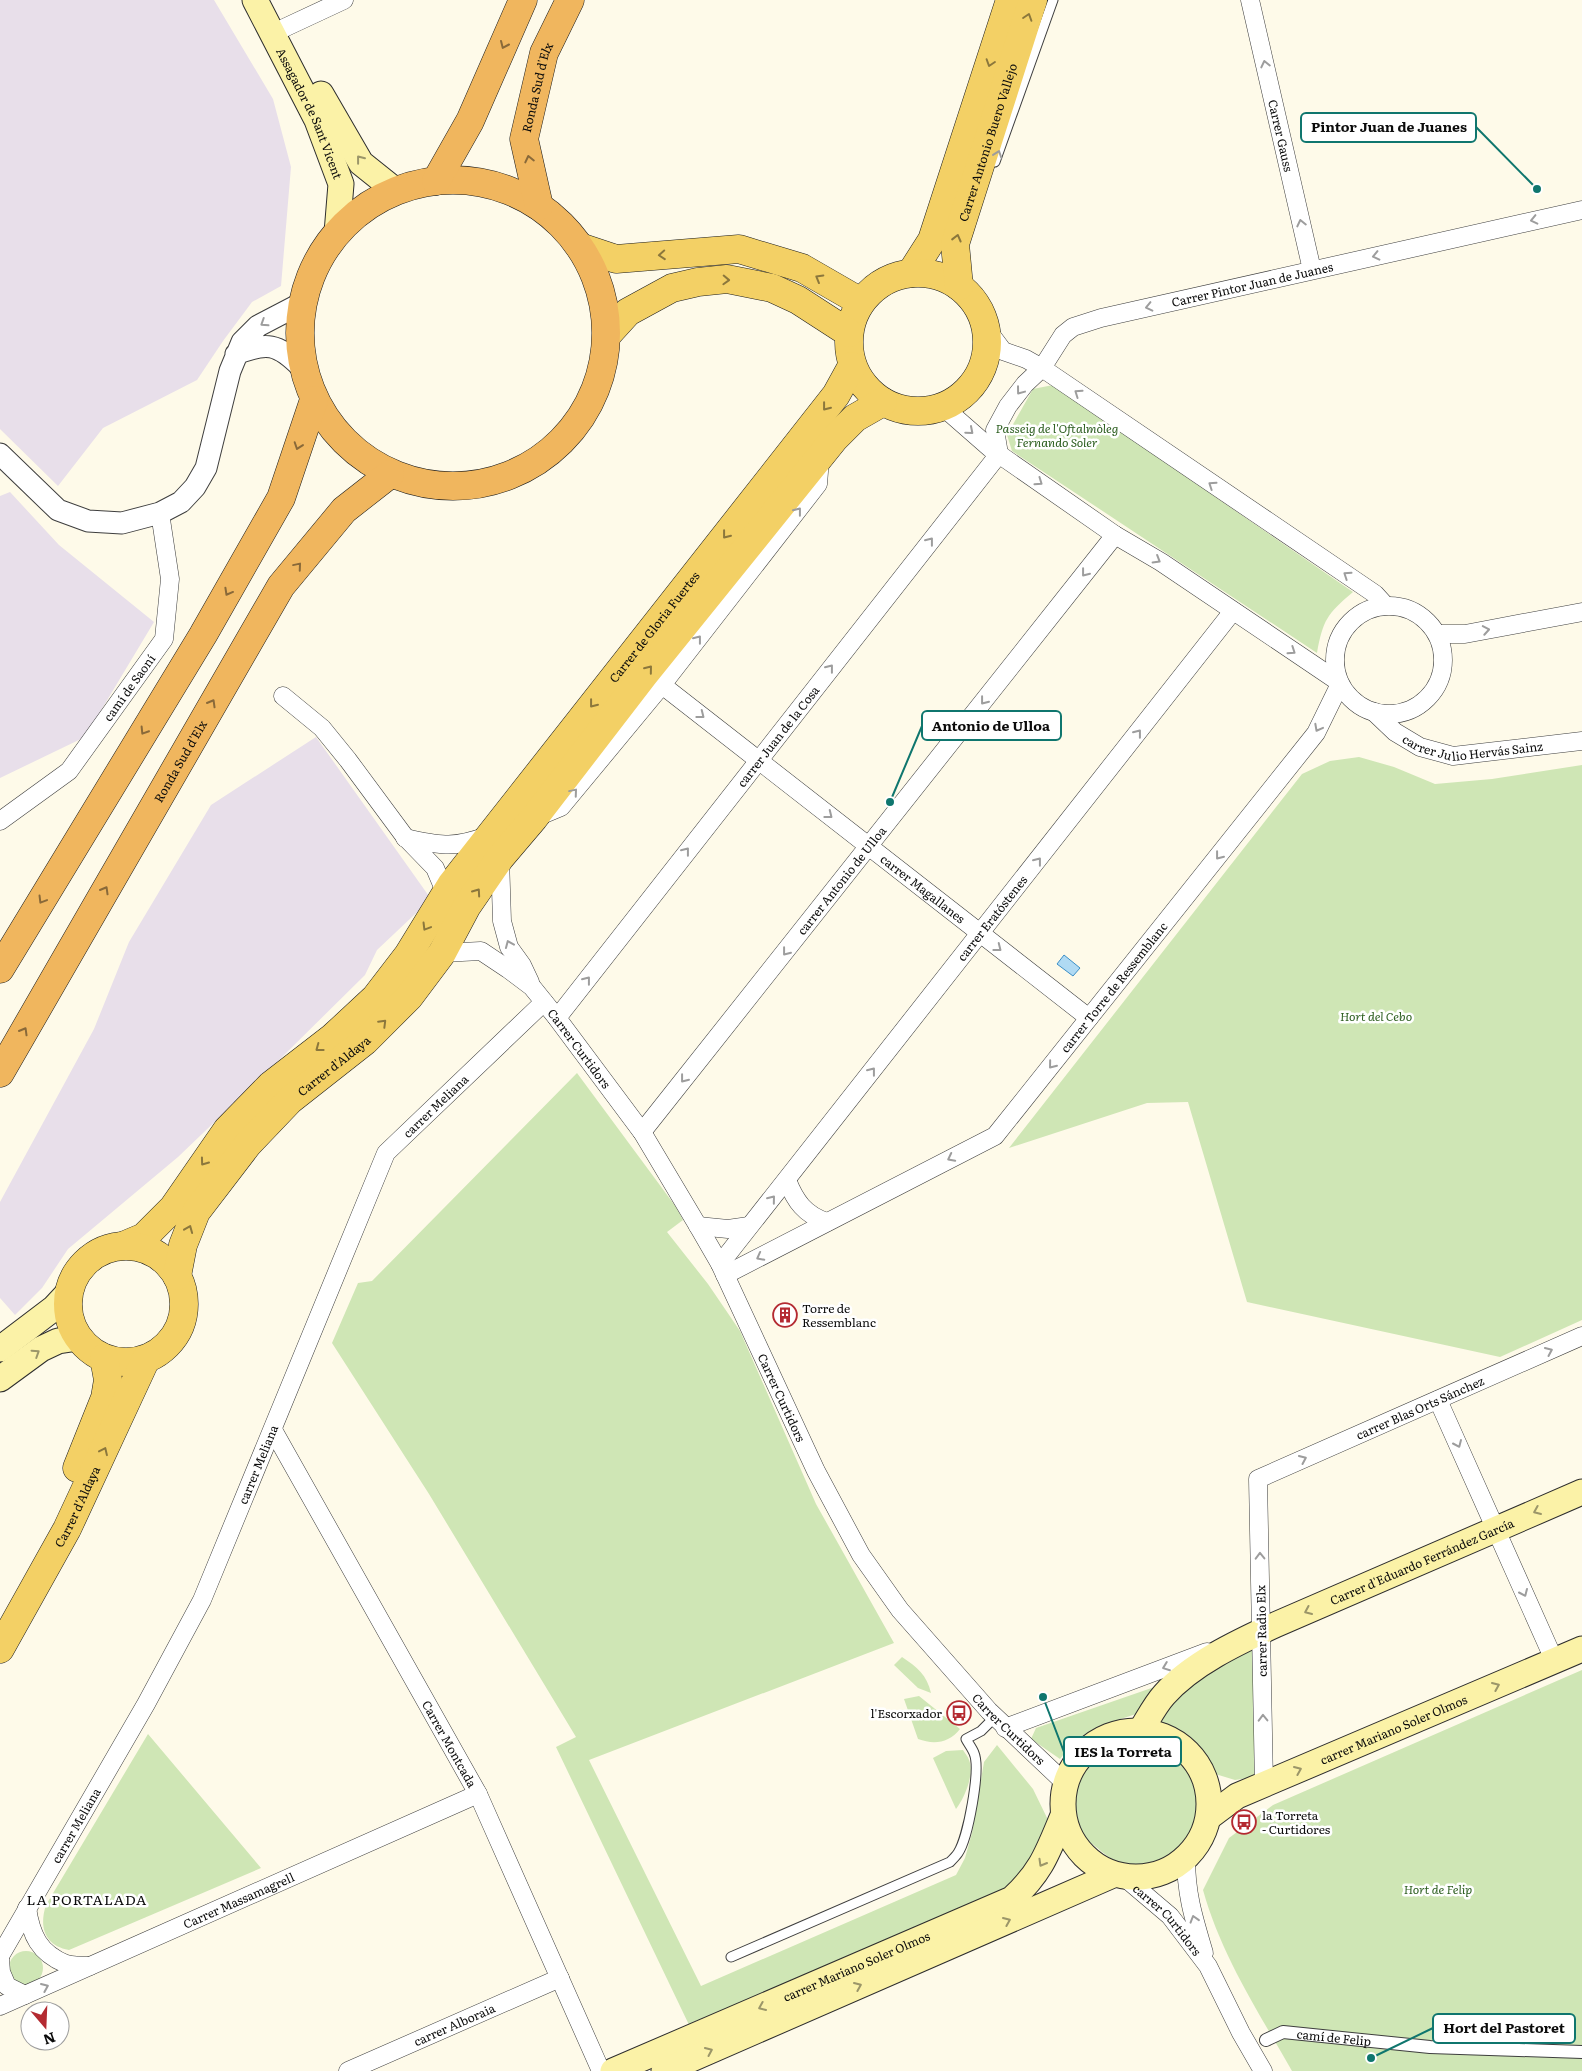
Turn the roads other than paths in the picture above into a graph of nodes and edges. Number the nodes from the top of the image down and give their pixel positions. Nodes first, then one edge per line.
1 (255, 0) edge
2 (264, 0) edge
3 (344, 0) edge
4 (523, 0) edge
5 (570, 0) edge
6 (1010, 0) edge
7 (1033, 0) edge
8 (1053, 0) edge
9 (1250, 0) edge
10 (279, 32) junction
11 (993, 168) dead end
12 (436, 181) junction
13 (396, 191) junction
14 (540, 206) junction
15 (1582, 210) edge
16 (337, 233) junction
17 (580, 247) junction
18 (1312, 270) junction
19 (911, 273) junction
20 (959, 286) junction
21 (861, 302) junction
22 (302, 303) junction
23 (985, 327) junction
24 (849, 333) junction
25 (607, 335) junction
26 (236, 354) junction
27 (852, 366) junction
28 (301, 367) junction
29 (1042, 368) junction
30 (314, 400) junction
31 (883, 402) junction
32 (942, 406) junction
33 (0, 454) edge
34 (999, 454) junction
35 (820, 459) junction
36 (390, 474) junction
37 (160, 513) junction
38 (1115, 535) junction
39 (1385, 605) junction
40 (1233, 611) junction
41 (1582, 612) edge
42 (1437, 634) junction
43 (1340, 683) junction
44 (662, 685) junction
45 (283, 696) dead end
46 (1374, 712) junction
47 (1582, 741) edge
48 (758, 759) junction
49 (534, 818) junction
50 (0, 821) edge
51 (405, 837) junction
52 (869, 846) junction
53 (495, 847) junction
54 (449, 889) junction
55 (981, 934) junction
56 (442, 953) junction
57 (0, 969) edge
58 (532, 987) junction
59 (544, 1002) junction
60 (557, 1018) junction
61 (1089, 1018) junction
62 (0, 1073) edge
63 (642, 1132) junction
64 (787, 1180) junction
65 (826, 1222) junction
66 (698, 1226) junction
67 (749, 1226) junction
68 (125, 1245) junction
69 (722, 1270) junction
70 (178, 1276) junction
71 (68, 1293) junction
72 (1582, 1336) edge
73 (78, 1338) junction
74 (0, 1349) edge
75 (104, 1358) junction
76 (146, 1358) junction
77 (0, 1380) edge
78 (1438, 1400) junction
79 (272, 1430) junction
80 (1258, 1479) joint
81 (1582, 1492) edge
82 (1496, 1529) junction
83 (0, 1619) edge
84 (1261, 1632) junction
85 (0, 1649) edge
86 (1582, 1649) edge
87 (1555, 1662) junction
88 (1000, 1722) junction
89 (1141, 1730) junction
90 (1064, 1782) junction
91 (1264, 1784) junction
92 (478, 1794) junction
93 (1209, 1817) junction
94 (1062, 1818) junction
95 (1186, 1858) junction
96 (1118, 1876) junction
97 (27, 1908) junction
98 (0, 1957) edge
99 (731, 1957) dead end
100 (91, 1966) junction
101 (1208, 1966) junction
102 (560, 1978) junction
103 (24, 1995) junction
104 (0, 2006) edge
105 (1266, 2040) dead end
106 (1582, 2052) edge
107 (348, 2071) edge
108 (601, 2071) edge
109 (613, 2071) edge
110 (664, 2071) edge
111 (1263, 2071) edge

1 - 10 main road, Assagador de Sant Vicent
2 - 10 main road, Assagador de Sant Vicent
3 - 10 street
4 -> 12 highway
14 -> 5 highway, Ronda Sud d'Elx
6 -> 19 main road, Carrer Antonio Buero Vallejo
20 -> 7 main road, Carrer Antonio Buero Vallejo
11 -> 8 lane
18 -> 9 street, Carrer Gauss
13 -> 10 main road, Assagador de Sant Vicent
10 - 16 main road, Assagador de Sant Vicent
12 - 13 highway
12 - 14 highway
13 - 16 highway
14 - 17 highway
15 -> 18 street, Carrer Pintor Juan de Juanes
16 - 22 highway
21 -> 17 main road
17 - 25 highway
18 -> 29 street, Carrer Pintor Juan de Juanes
19 - 20 main road
19 - 21 main road
20 - 23 main road
21 - 24 main road
22 -> 26 street
22 - 28 highway
23 - 29 street
23 - 32 main road
25 -> 24 main road
24 - 27 main road
25 - 36 highway
26 - 28 street
26 - 37 street
27 - 31 main road
27 -> 53 main road, Carrer de Gloria Fuertes
28 - 30 highway
29 -> 34 street, Carrer Pintor Juan de Juanes
39 -> 29 street
30 - 36 highway
30 -> 57 highway
31 - 32 main road
31 - 35 main road, Carrer de Gloria Fuertes
32 -> 34 street
33 - 37 street
34 -> 38 street
48 -> 34 street, carrer Juan de la Cosa
44 -> 35 street, Carrer de Gloria Fuertes
49 -> 35 main road, Carrer de Gloria Fuertes
62 -> 36 highway, Ronda Sud d'Elx
37 - 50 street, camí de Saoní
38 -> 40 street
38 -> 52 street, carrer Antonio de Ulloa
39 - 42 street
39 - 43 street
40 -> 43 street
55 -> 40 street, carrer Eratóstenes
42 -> 41 street
42 - 46 street
43 - 46 street
43 -> 61 street, carrer Torre de Ressemblanc
44 -> 48 street, carrer Magallanes
49 -> 44 street, Carrer de Gloria Fuertes
45 - 51 street
46 - 47 street, carrer Julio Hervás Sainz
48 -> 52 street, carrer Magallanes
60 -> 48 street, carrer Juan de la Cosa
49 - 53 main road, Carrer de Gloria Fuertes
51 - 53 street
51 - 54 street
52 - 55 street, carrer Magallanes
52 -> 63 street, carrer Antonio de Ulloa
53 - 54 main road, Carrer de Gloria Fuertes
56 -> 53 main road, Carrer d'Aldaya
58 -> 53 street, Carrer Curtidors
54 -> 68 main road, Carrer d'Aldaya
55 -> 61 street, carrer Magallanes
64 -> 55 street, carrer Eratóstenes
56 - 58 street, Carrer Curtidors
70 -> 56 main road, Carrer d'Aldaya
58 - 59 street, Carrer Curtidors
59 - 60 street, Carrer Curtidors
59 - 79 street, carrer Meliana
60 - 63 street, Carrer Curtidors
61 -> 65 street, carrer Torre de Ressemblanc
63 - 66 street, Carrer Curtidors
64 - 65 street
67 -> 64 street, carrer Eratóstenes
65 -> 69 street, carrer Torre de Ressemblanc
66 - 67 street
66 - 69 street, Carrer Curtidors
67 - 69 street, carrer Eratóstenes
68 - 70 main road
68 - 71 main road
69 - 88 street, Carrer Curtidors
70 - 76 main road
71 - 73 main road
71 - 74 main road
78 -> 72 street, carrer Blas Orts Sánchez
73 - 75 main road
77 -> 73 main road
75 - 76 main road
75 - 83 main road, Carrer d'Aldaya
85 -> 76 main road, Carrer d'Aldaya
80 -> 78 street, carrer Blas Orts Sánchez
78 -> 82 street
79 - 92 street, Carrer Montcada
79 - 97 street, carrer Meliana
84 -> 80 street, carrer Radio Elx
81 -> 82 main road, Carrer d'Eduardo Ferrández García
82 -> 84 main road, Carrer d'Eduardo Ferrández García
82 -> 87 street
84 -> 88 street, Carrer d'Eduardo Ferrández García
84 - 89 main road, Carrer d'Eduardo Ferrández García
91 -> 84 street, carrer Radio Elx
86 - 87 main road, carrer Mariano Soler Olmos
91 -> 87 main road, carrer Mariano Soler Olmos
88 - 90 street, Carrer Curtidors
88 - 99 lane
89 - 90 main road
89 - 93 main road
90 - 94 main road
91 - 93 main road, carrer Mariano Soler Olmos
92 - 100 street, Carrer Massamagrell
92 - 102 street, Carrer Montcada
93 - 95 main road
94 - 96 main road
94 -> 109 main road, carrer Mariano Soler Olmos
95 - 96 main road
101 -> 95 street, carrer Curtidors
96 - 101 street, carrer Curtidors
110 -> 96 main road, carrer Mariano Soler Olmos
97 - 98 street, carrer Meliana
97 - 100 street
98 - 103 street
103 -> 100 street, Carrer Massamagrell
101 - 111 street, carrer Curtidors
102 - 107 street, carrer Alboraia
102 - 108 street, Carrer Montcada
103 - 104 street, Carrer Massamagrell
105 - 106 street, camí de Felip

